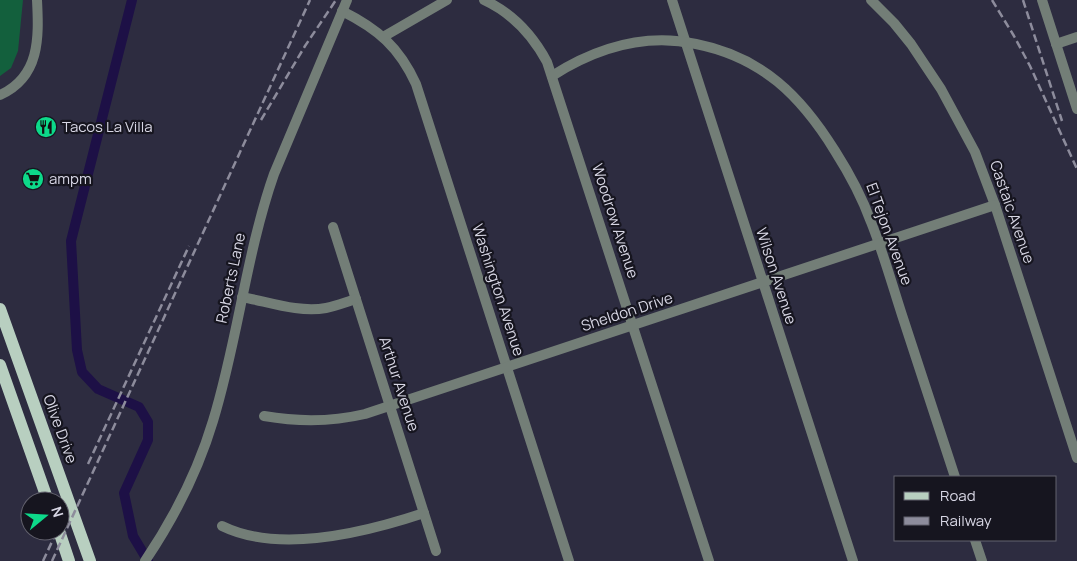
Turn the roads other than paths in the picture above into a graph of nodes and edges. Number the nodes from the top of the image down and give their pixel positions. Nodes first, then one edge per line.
1 (37, 0) edge
2 (347, 0) edge
3 (447, 0) edge
4 (484, 0) edge
5 (672, 0) edge
6 (871, 0) edge
7 (1042, 0) edge
8 (342, 11) junction
9 (383, 37) junction
10 (1077, 37) edge
11 (685, 42) junction
12 (1056, 44) junction
13 (552, 76) junction
14 (0, 95) edge
15 (1077, 109) edge
16 (995, 205) junction
17 (333, 227) dead end
18 (879, 244) junction
19 (762, 283) junction
20 (242, 297) junction
21 (356, 299) junction
22 (0, 309) edge
23 (632, 326) junction
24 (0, 334) edge
25 (13, 346) junction
26 (0, 365) edge
27 (507, 367) junction
28 (390, 406) junction
29 (264, 416) dead end
30 (1077, 458) edge
31 (955, 476) edge
32 (44, 491) edge
33 (424, 513) junction
34 (222, 526) dead end
35 (62, 541) edge
36 (975, 541) edge
37 (436, 551) dead end
38 (69, 561) edge
39 (90, 561) edge
40 (145, 561) edge
41 (569, 561) edge
42 (709, 561) edge
43 (853, 561) edge
44 (982, 561) edge

1 - 14 street
2 - 8 street, Roberts Lane
3 - 9 street
4 - 13 street, Woodrow Avenue
5 - 11 street, Wilson Avenue
6 - 16 street, Castaic Avenue
7 - 12 street
8 - 9 street
8 - 20 street, Roberts Lane
9 - 27 street, Washington Avenue
10 - 12 street
11 - 13 street, El Tejon Avenue
11 - 18 street, El Tejon Avenue
11 - 19 street, Wilson Avenue
12 - 15 street
13 - 23 street, Woodrow Avenue
16 - 18 street, Sheldon Drive
16 - 30 street, Castaic Avenue
17 - 21 street, Arthur Avenue
18 - 19 street, Sheldon Drive
18 - 31 street, El Tejon Avenue
19 - 23 street, Sheldon Drive
19 - 43 street, Wilson Avenue
20 - 21 street
20 - 40 street, Roberts Lane
21 - 28 street, Arthur Avenue
22 - 25 main road, Olive Drive
23 - 27 street, Sheldon Drive
23 - 42 street, Woodrow Avenue
24 - 25 main road
25 - 39 main road, Olive Drive
26 - 32 main road
27 - 28 street, Sheldon Drive
27 - 41 street, Washington Avenue
28 - 29 street, Sheldon Drive
28 - 33 street, Arthur Avenue
33 - 34 street
33 - 37 street, Arthur Avenue
35 - 38 main road
36 - 44 street

